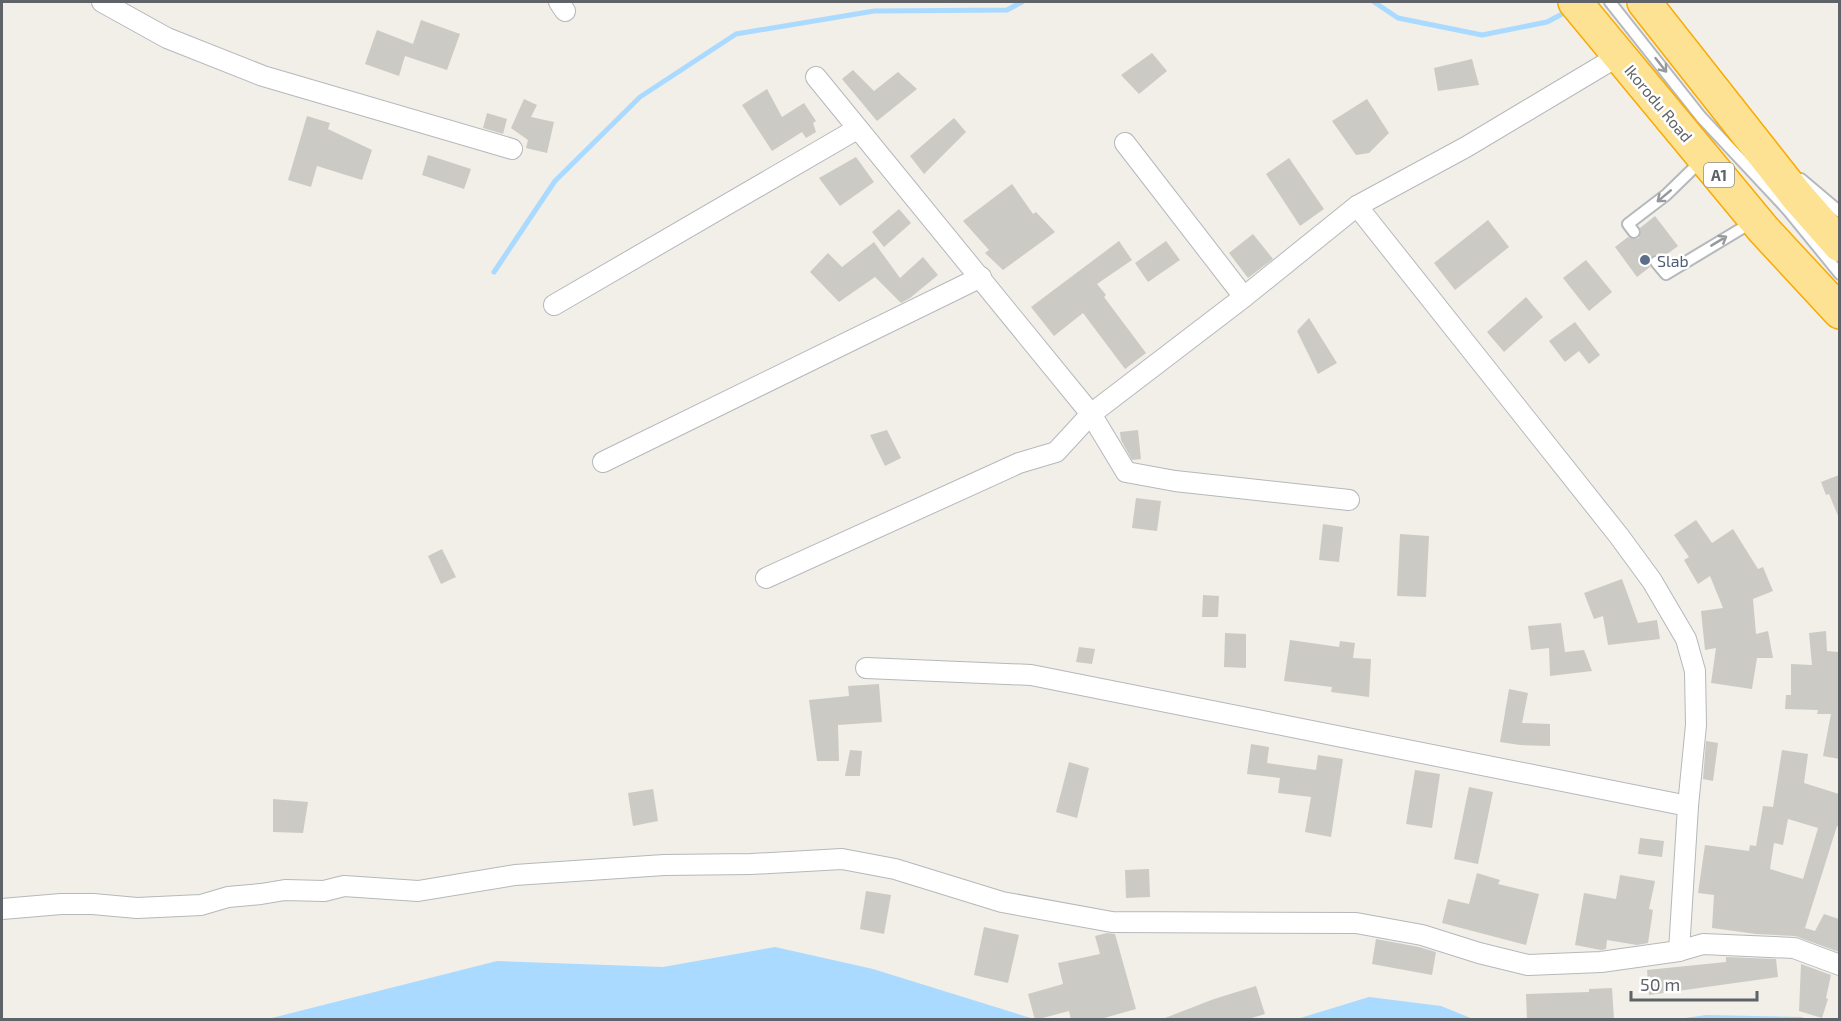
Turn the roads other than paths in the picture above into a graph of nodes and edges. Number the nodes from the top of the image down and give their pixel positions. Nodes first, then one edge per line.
1 (102, 2) edge
2 (1575, 2) edge
3 (1625, 16) edge
4 (816, 77) dead end
5 (1726, 127) dead end
6 (857, 129) junction
7 (1125, 143) dead end
8 (512, 149) dead end
9 (1704, 157) junction
10 (1797, 177) junction
11 (1357, 206) junction
12 (1743, 210) junction
13 (1788, 210) junction
14 (1839, 212) edge
15 (1634, 232) dead end
16 (1839, 233) edge
17 (1757, 239) dead end
18 (1839, 245) edge
19 (1656, 262) dead end
20 (1839, 274) edge
21 (981, 278) junction
22 (1244, 297) junction
23 (554, 305) dead end
24 (1831, 308) edge
25 (1839, 319) edge
26 (1091, 414) junction
27 (603, 462) dead end
28 (1350, 500) dead end
29 (766, 578) dead end
30 (866, 668) dead end
31 (1688, 806) junction
32 (2, 909) edge
33 (1679, 951) junction
34 (1839, 965) edge

1 - 8 street
2 - 3 highway, Ikorodu Road / A1
3 - 9 highway, Ikorodu Road / A1
3 - 10 highway, Ikorodu Road / A1
3 - 11 street
3 -> 13 lane
3 - 18 highway, Ikorodu Road / A1
3 - 24 highway, Ikorodu Road / A1
4 - 6 street
5 - 13 lane
6 - 21 street
6 - 23 street
7 - 22 street
9 - 12 highway, Ikorodu Road / A1
9 -> 15 lane
10 - 14 lane
10 - 16 highway, Ikorodu Road / A1
11 - 22 street
11 - 31 street
12 - 17 lane
19 -> 12 lane
12 - 24 highway, Ikorodu Road / A1
13 - 20 lane
21 - 26 street
21 - 27 street
22 - 26 street
24 - 25 lane
26 - 28 street
26 - 29 street
30 - 31 street
31 - 33 street
32 - 33 street
33 - 34 street

